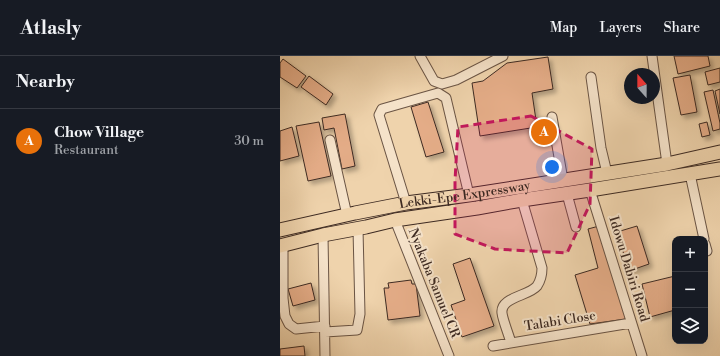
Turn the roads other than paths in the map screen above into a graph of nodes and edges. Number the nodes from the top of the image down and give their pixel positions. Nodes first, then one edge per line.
1 (420, 56) edge
2 (503, 56) edge
3 (652, 56) edge
4 (591, 77) dead end
5 (552, 118) dead end
6 (330, 140) dead end
7 (720, 152) edge
8 (667, 164) junction
9 (720, 169) edge
10 (607, 173) junction
11 (690, 174) junction
12 (563, 180) junction
13 (590, 190) junction
14 (567, 194) junction
15 (469, 195) junction
16 (522, 200) junction
17 (406, 204) junction
18 (347, 215) junction
19 (395, 220) junction
20 (576, 228) dead end
21 (358, 229) junction
22 (280, 230) edge
23 (323, 235) junction
24 (703, 236) edge
25 (281, 245) edge
26 (632, 323) junction
27 (325, 329) junction
28 (511, 343) junction
29 (493, 346) dead end
30 (325, 356) edge
31 (449, 356) edge
32 (642, 356) edge

1 - 2 street
3 - 8 street
4 - 10 street
5 - 12 street
6 - 18 street
7 - 8 highway, Lekki-Epe Expressway
8 - 10 highway, Lekki-Epe Expressway
9 - 11 highway, Lekki-Epe Expressway
10 - 12 highway, Lekki-Epe Expressway
11 - 13 highway, Lekki-Epe Expressway
11 - 24 street
12 - 15 highway, Lekki-Epe Expressway
13 - 14 highway, Lekki-Epe Expressway
13 - 26 street, Idowu Dabiri Road
14 - 16 highway, Lekki-Epe Expressway
14 - 20 street
15 - 17 highway, Lekki-Epe Expressway
15 - 17 street
16 - 19 highway, Lekki-Epe Expressway
16 - 28 street
17 - 18 highway, Lekki-Epe Expressway
18 - 22 highway, Lekki-Epe Expressway
19 - 21 highway, Lekki-Epe Expressway
19 - 31 street, Nyakaba Samuel CR
21 - 23 highway, Lekki-Epe Expressway
21 - 27 street
23 - 25 highway, Lekki-Epe Expressway
23 - 27 street
25 - 27 street
26 - 28 street, Talabi Close
26 - 32 street, Idowu Dabiri Road
27 - 30 street
28 - 29 street, Talabi Close

